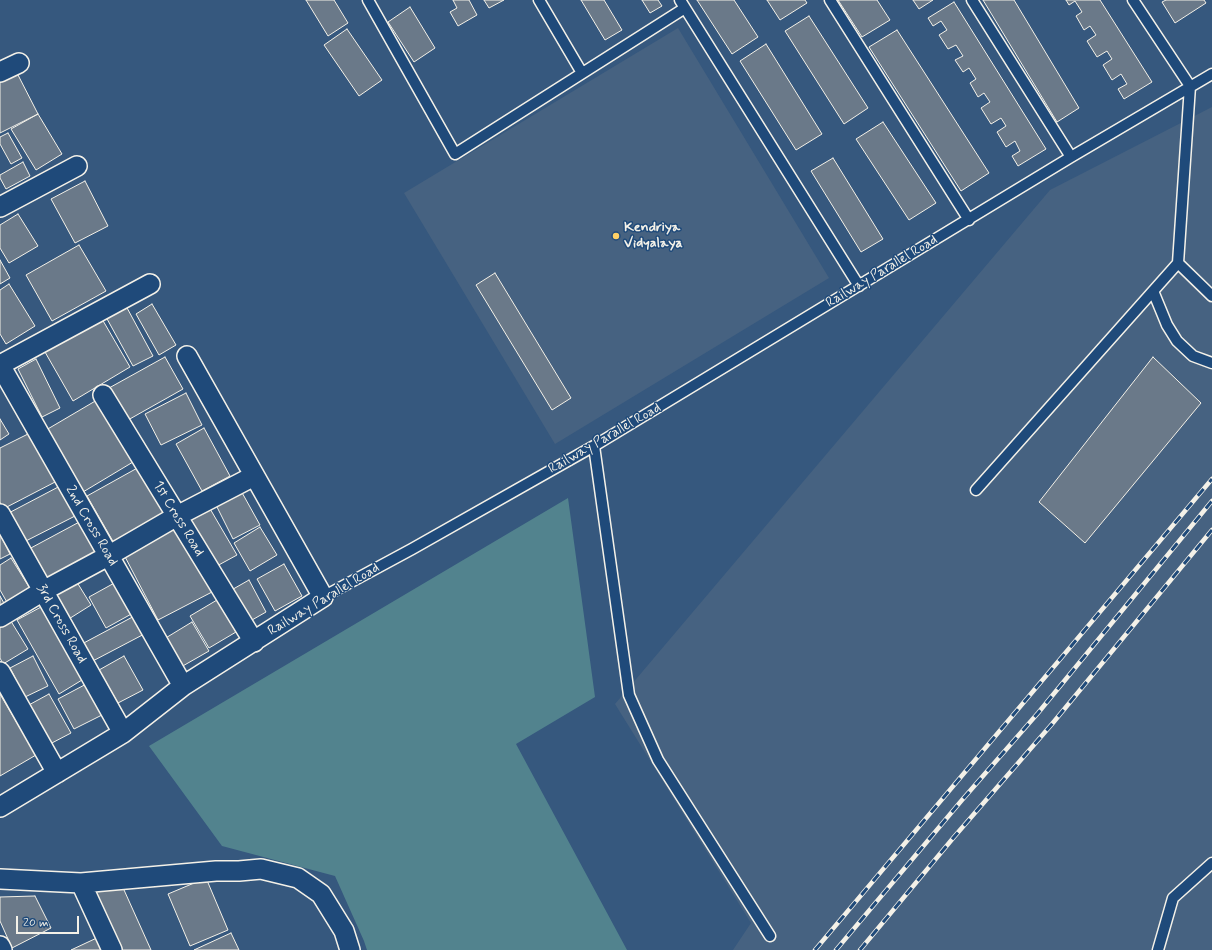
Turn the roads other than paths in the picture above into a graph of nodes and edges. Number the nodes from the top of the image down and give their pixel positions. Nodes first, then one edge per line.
1 (368, 0) edge
2 (539, 0) edge
3 (830, 0) edge
4 (972, 0) edge
5 (1133, 0) edge
6 (682, 4) edge
7 (19, 63) dead end
8 (0, 72) edge
9 (582, 73) junction
10 (1212, 74) edge
11 (1190, 86) junction
12 (1071, 157) junction
13 (77, 166) dead end
14 (0, 207) edge
15 (969, 220) junction
16 (1178, 263) junction
17 (150, 284) dead end
18 (859, 286) junction
19 (1153, 291) junction
20 (1212, 296) edge
21 (188, 356) dead end
22 (1212, 363) edge
23 (0, 365) edge
24 (103, 395) dead end
25 (594, 446) junction
26 (254, 476) junction
27 (976, 490) dead end
28 (0, 514) edge
29 (177, 516) junction
30 (108, 556) junction
31 (43, 591) junction
32 (323, 597) junction
33 (0, 617) edge
34 (254, 642) junction
35 (0, 672) edge
36 (183, 686) junction
37 (123, 733) junction
38 (57, 773) junction
39 (0, 807) edge
40 (1212, 863) edge
41 (0, 879) edge
42 (81, 883) junction
43 (770, 936) dead end
44 (0, 946) edge
45 (2, 950) edge
46 (112, 950) edge
47 (350, 950) edge
48 (1158, 950) edge

1 - 9 lane
2 - 9 lane
3 - 15 lane
4 - 12 lane
5 - 11 lane
6 - 9 lane
6 - 18 lane
7 - 8 street
10 - 11 lane, Railway Parallel Road
11 - 12 lane, Railway Parallel Road
11 - 16 lane
12 - 15 lane, Railway Parallel Road
13 - 14 street
15 - 18 lane, Railway Parallel Road
16 - 19 lane
16 - 20 lane
17 - 23 street
18 - 25 lane, Railway Parallel Road
19 - 22 lane
19 - 27 lane
21 - 26 street
23 - 30 street, 2nd Cross Road
24 - 29 street, 1st Cross Road
25 - 32 lane, Railway Parallel Road
25 - 43 lane
26 - 29 street
26 - 32 street
28 - 31 street, 3rd Cross Road
29 - 30 street
29 - 34 street, 1st Cross Road
30 - 31 street
30 - 36 street, 2nd Cross Road
31 - 33 street
31 - 37 street, 3rd Cross Road
32 - 34 street, Railway Parallel Road
34 - 36 street, Railway Parallel Road
35 - 38 street
36 - 37 street, Railway Parallel Road
37 - 38 street, Railway Parallel Road
38 - 39 street, Railway Parallel Road
40 - 48 lane
41 - 42 street
42 - 46 street
42 - 47 street
44 - 45 street

